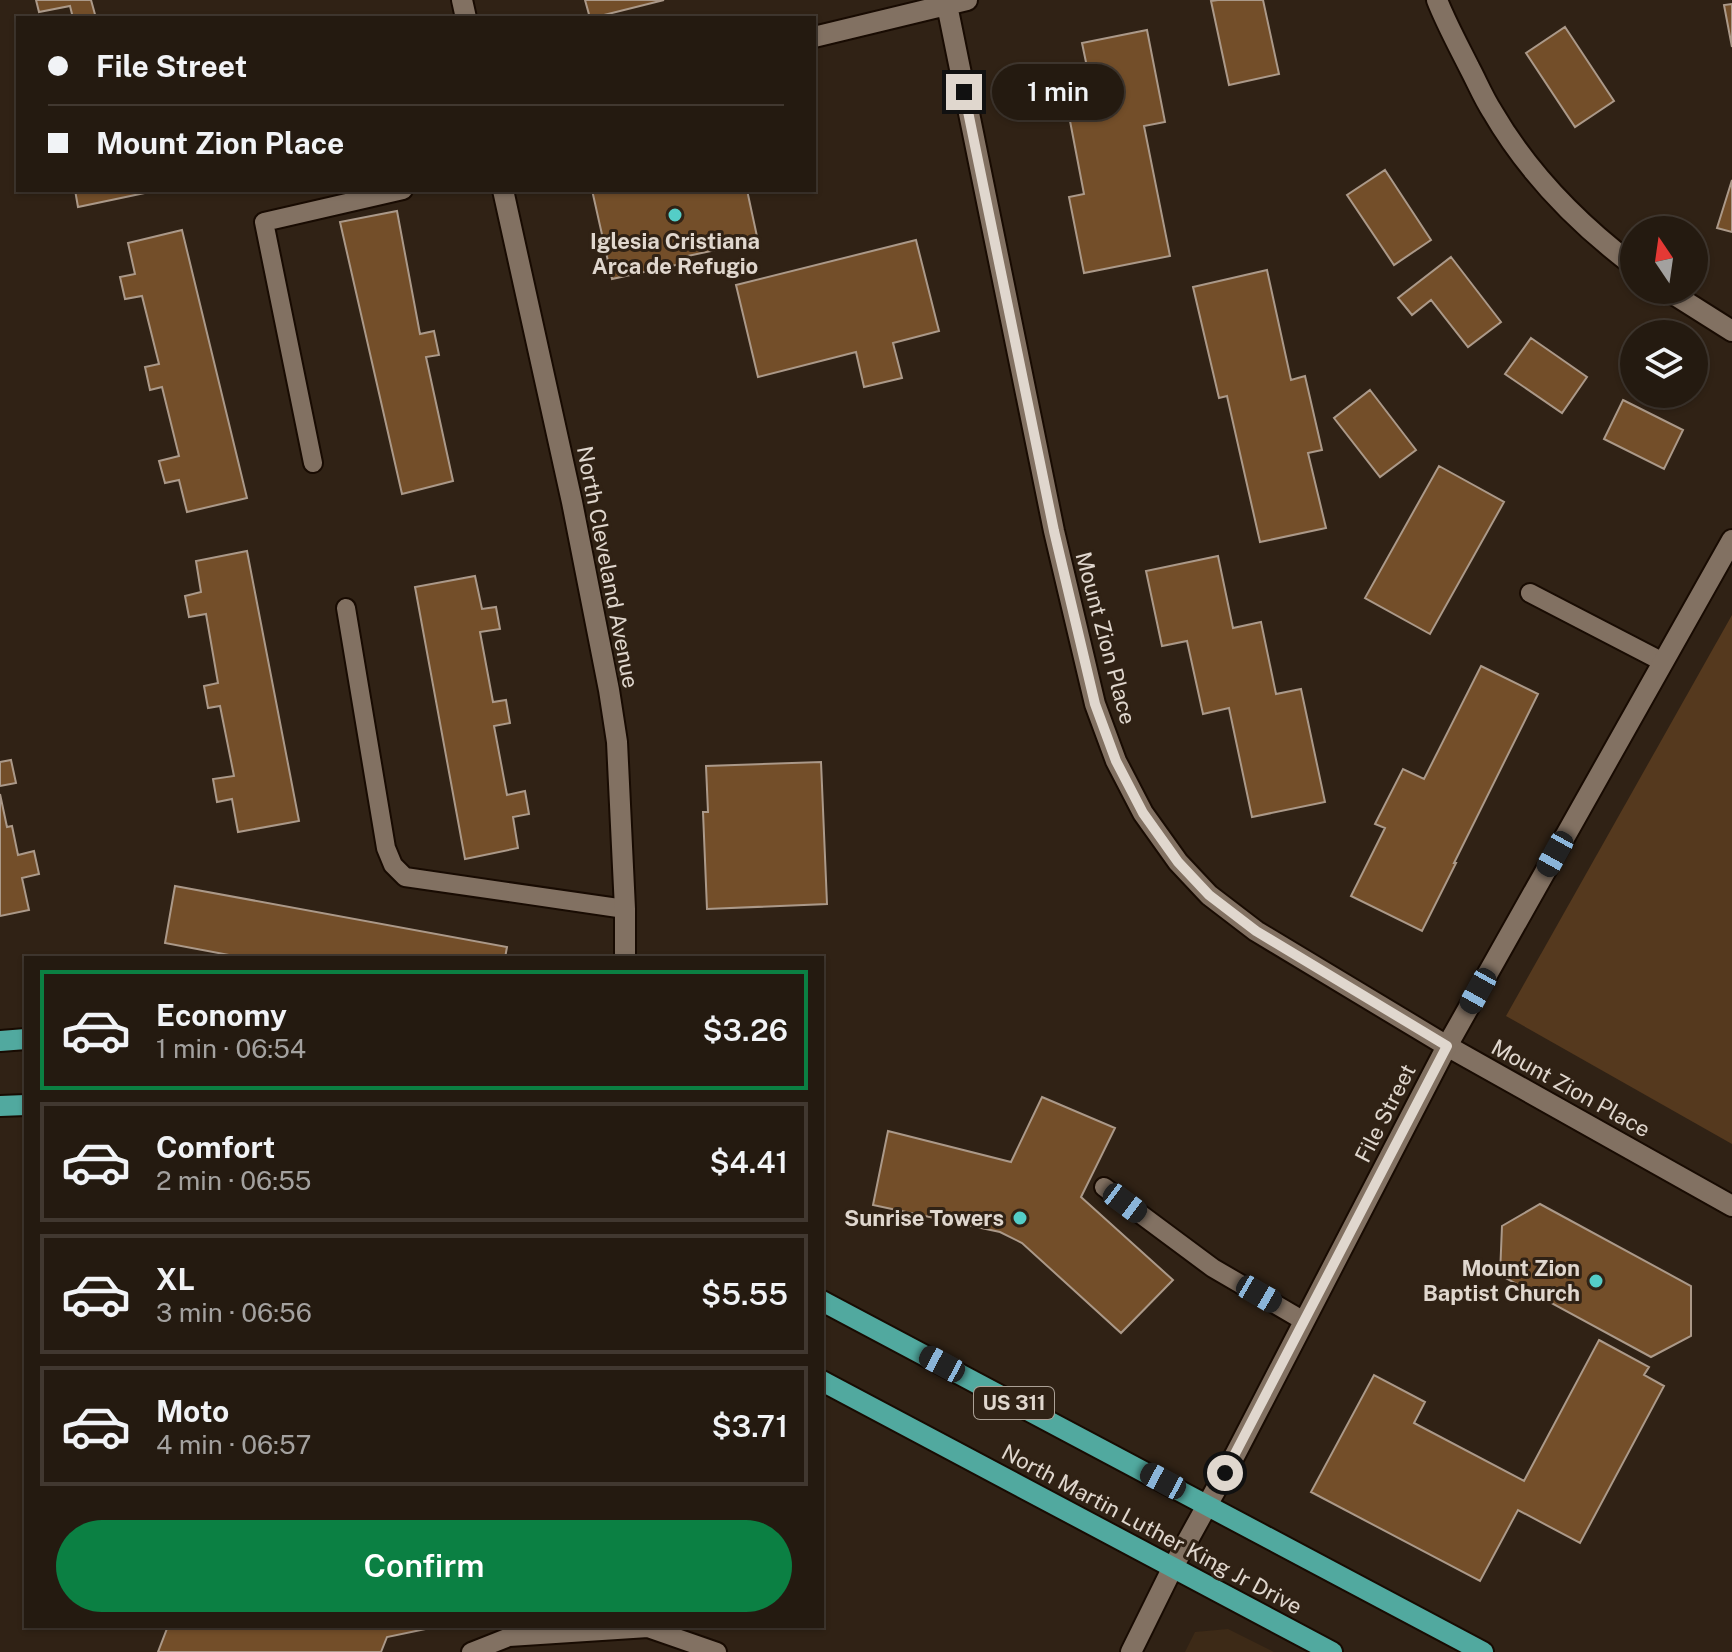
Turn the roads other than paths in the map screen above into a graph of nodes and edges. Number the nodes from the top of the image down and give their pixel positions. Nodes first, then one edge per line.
1 (1437, 0) edge
2 (957, 2) edge
3 (816, 37) edge
4 (394, 192) edge
5 (503, 192) edge
6 (1620, 255) edge
7 (1689, 304) edge
8 (1732, 331) edge
9 (313, 463) dead end
10 (1732, 540) edge
11 (1530, 593) dead end
12 (346, 608) dead end
13 (1663, 662) junction
14 (625, 909) junction
15 (625, 956) edge
16 (24, 1039) edge
17 (0, 1041) edge
18 (1447, 1046) junction
19 (24, 1105) edge
20 (0, 1106) edge
21 (1104, 1187) dead end
22 (1732, 1206) edge
23 (824, 1302) edge
24 (1304, 1321) junction
25 (824, 1382) edge
26 (1207, 1504) junction
27 (1173, 1567) junction
28 (471, 1652) edge
29 (717, 1652) edge
30 (1131, 1652) edge
31 (1332, 1652) edge
32 (1483, 1652) edge

1 - 6 street
2 - 3 street
2 - 18 street, Mount Zion Place
4 - 9 lane
5 - 14 street, North Cleveland Avenue
7 - 8 street
10 - 13 street, File Street
11 - 13 lane
12 - 14 lane
13 - 18 street, File Street
14 - 15 street, North Cleveland Avenue
16 - 17 main road
18 - 22 street, Mount Zion Place
18 - 24 street, File Street
19 - 20 main road
21 - 24 lane
23 - 26 main road, US 311
24 - 26 street, File Street
25 - 27 main road, North Martin Luther King Jr Drive
26 - 27 street
26 - 32 main road, US 311
27 - 30 street
27 - 31 main road, North Martin Luther King Jr Drive
28 - 29 lane

